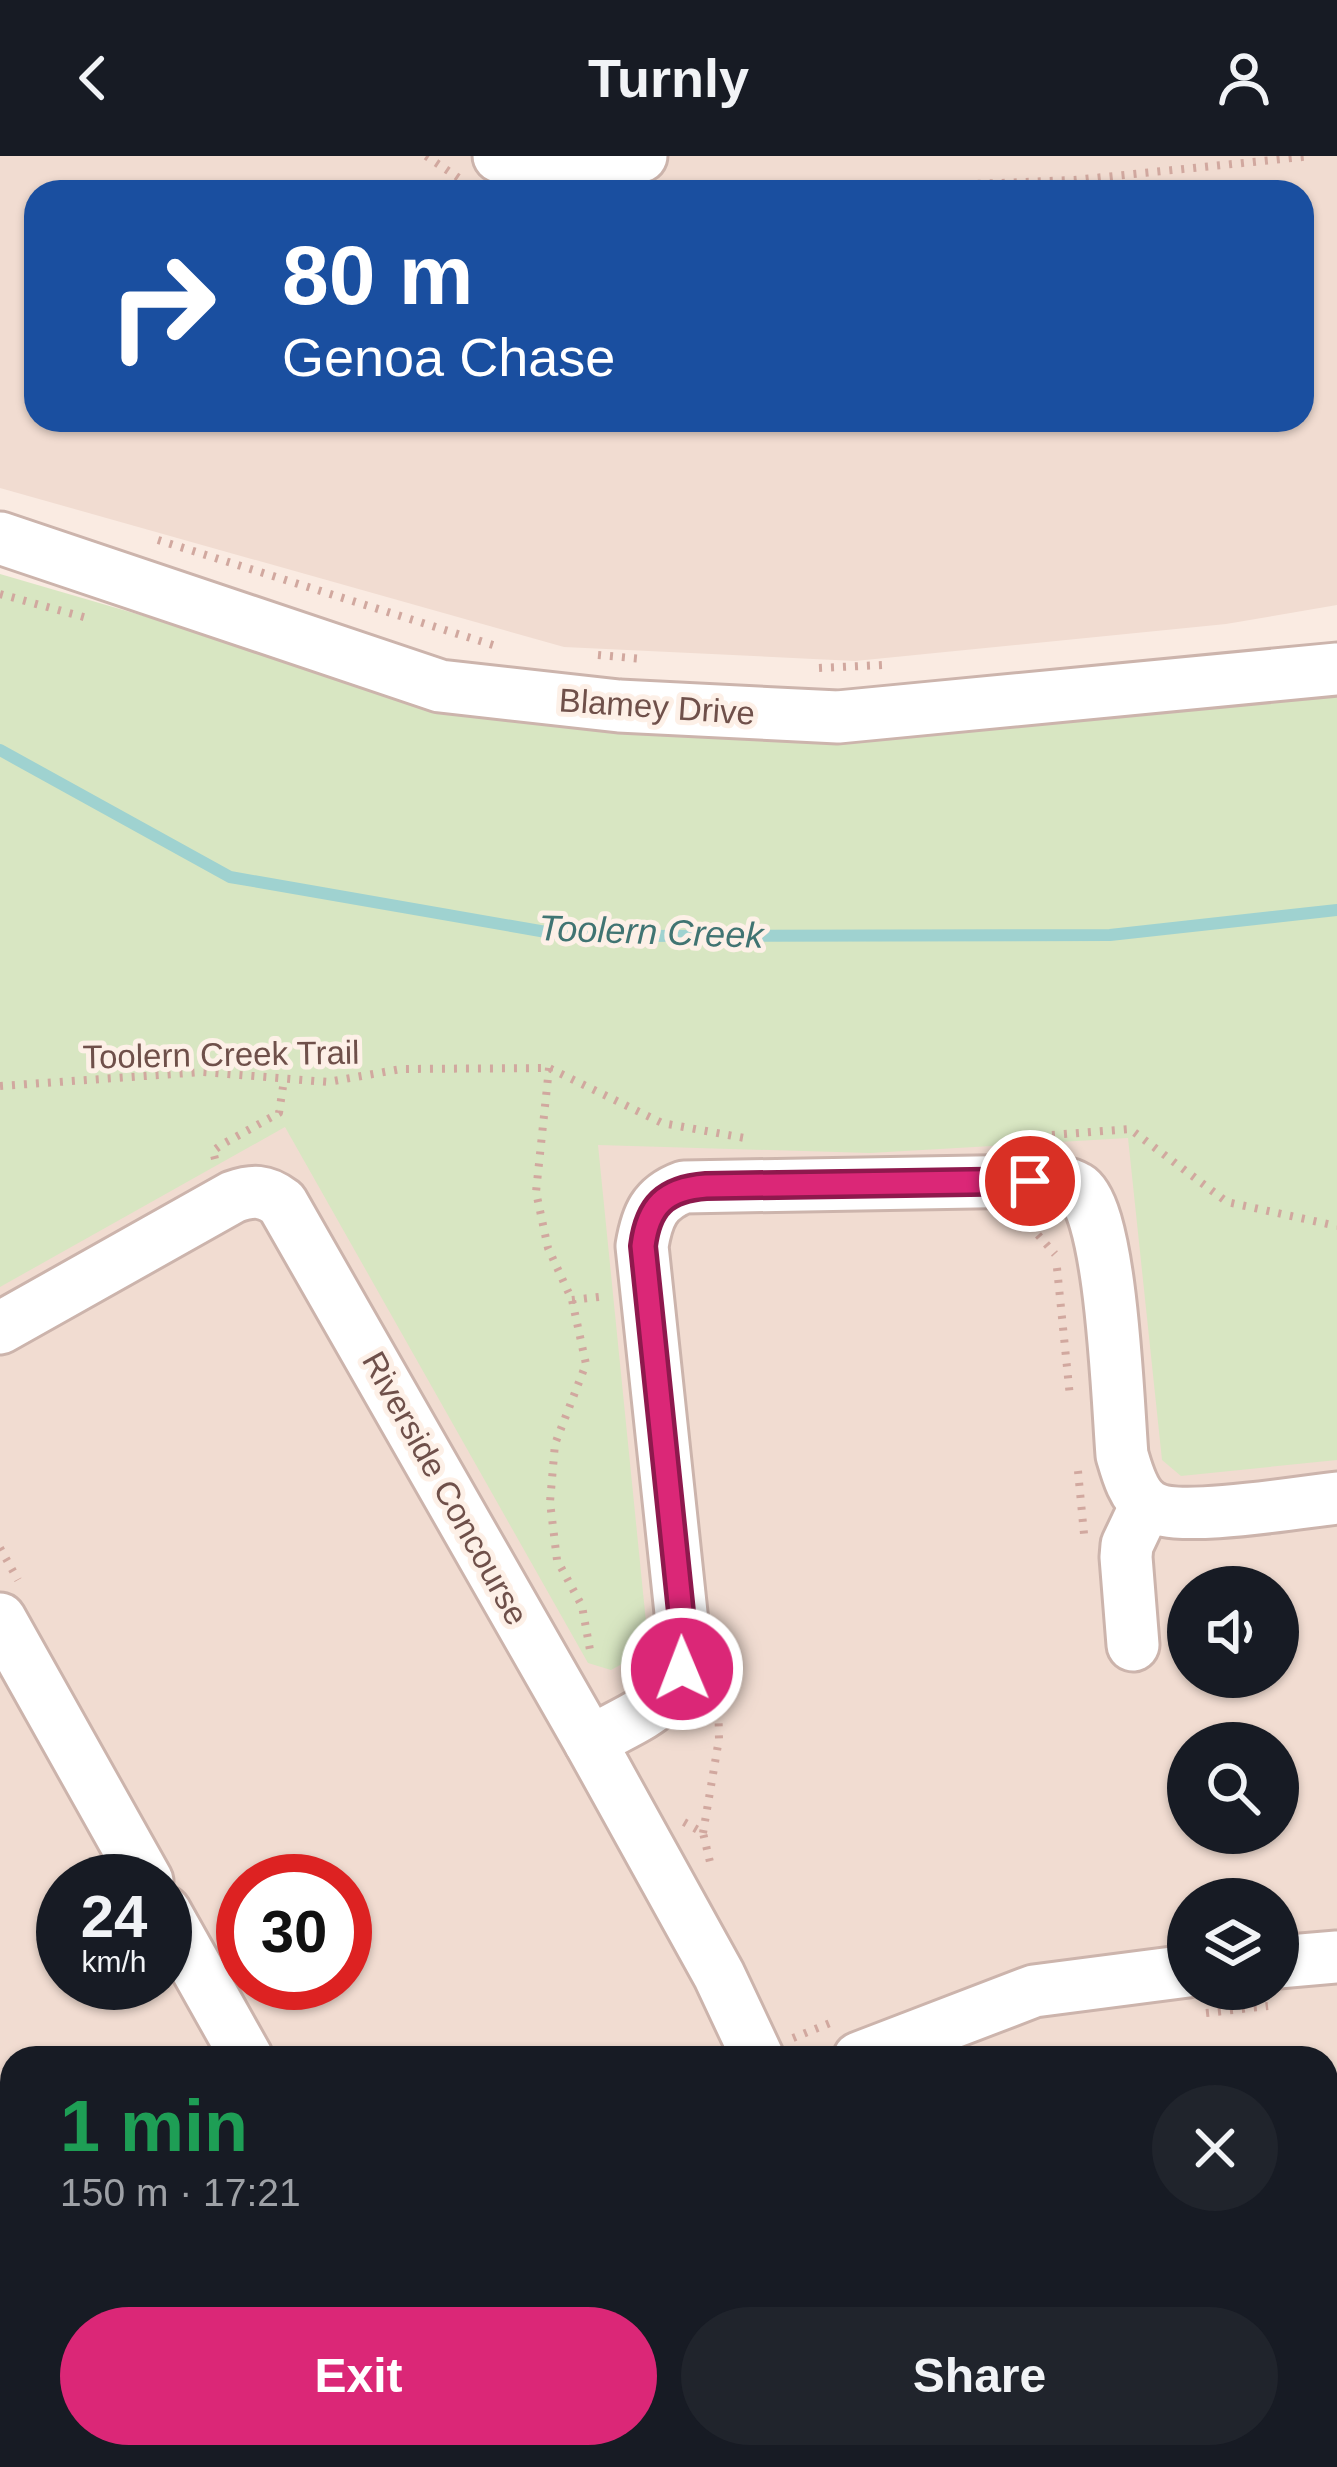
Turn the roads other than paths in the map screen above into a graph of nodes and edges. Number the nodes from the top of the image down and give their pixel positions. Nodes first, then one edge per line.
1 (640, 156) edge
2 (483, 169) edge
3 (0, 538) edge
4 (1337, 669) edge
5 (0, 1328) edge
6 (1337, 1498) edge
7 (1147, 1504) junction
8 (0, 1619) edge
9 (1132, 1645) dead end
10 (590, 1742) junction
11 (132, 1854) edge
12 (1337, 1957) edge
13 (192, 1960) edge
14 (1299, 1960) edge
15 (1167, 1973) edge
16 (240, 2046) edge
17 (752, 2046) edge
18 (890, 2046) edge

1 - 2 street
3 - 4 street, Blamey Drive
5 - 10 street, Riverside Concourse
6 - 7 street
7 - 9 street
7 - 10 street
8 - 11 street
10 - 17 street, Riverside Concourse
12 - 14 street
13 - 16 street
15 - 18 street

